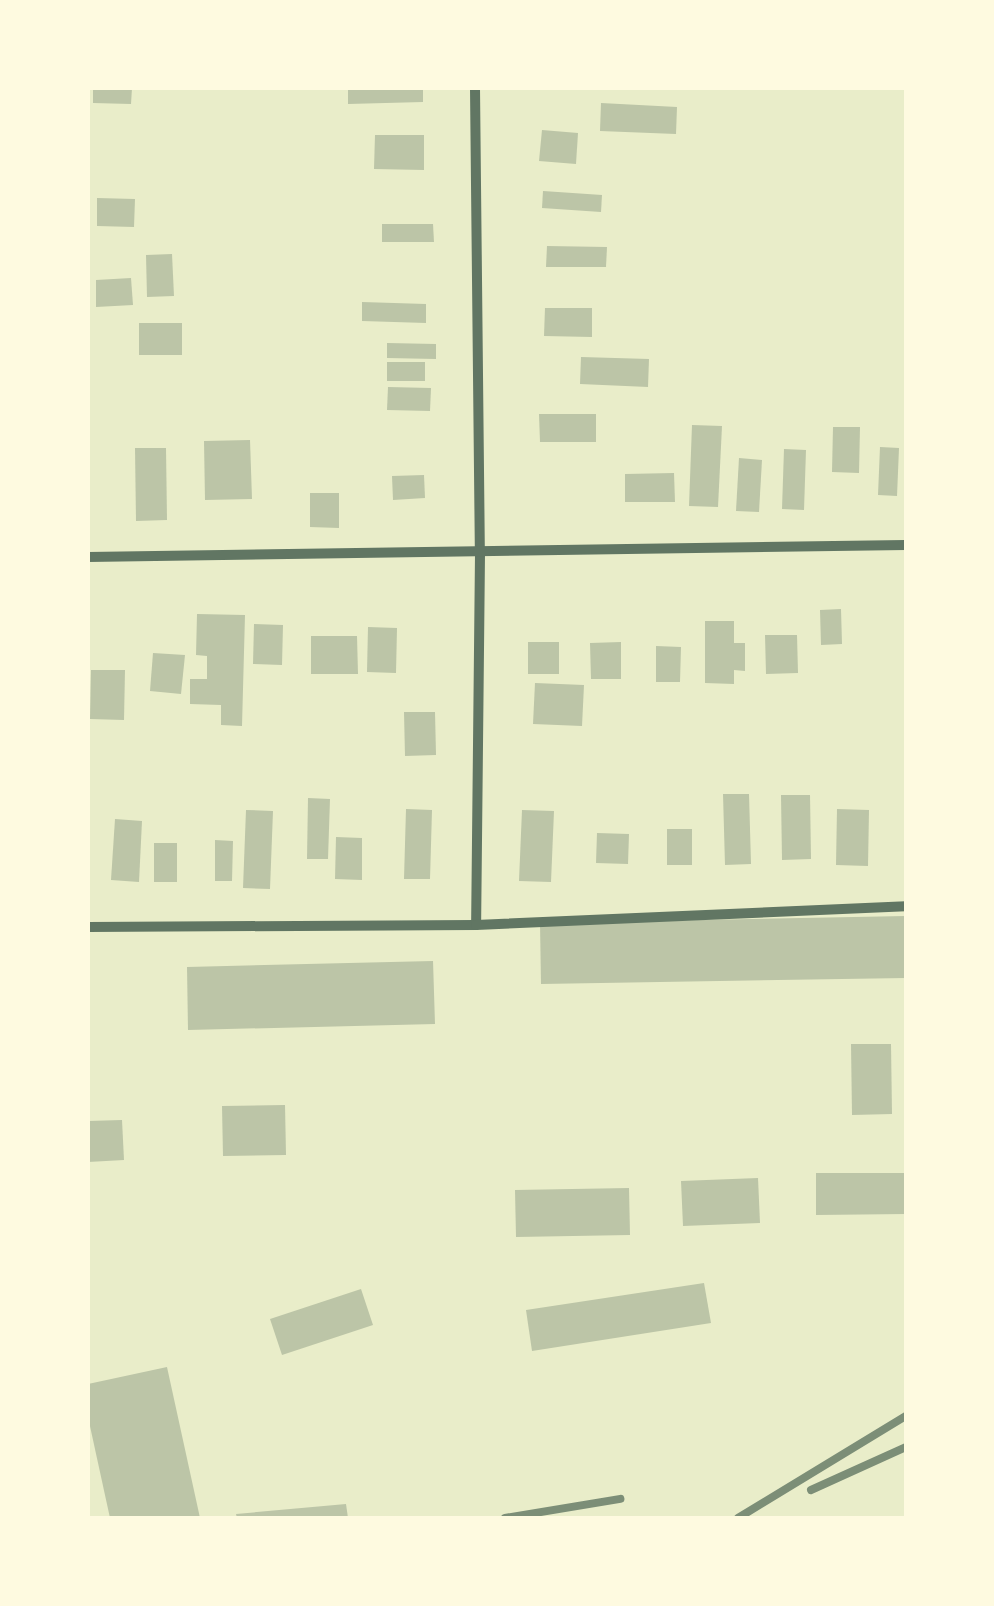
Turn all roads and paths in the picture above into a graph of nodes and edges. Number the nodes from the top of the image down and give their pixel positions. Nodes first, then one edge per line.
1 (476, 88) edge
2 (906, 546) edge
3 (480, 554) junction
4 (88, 557) edge
5 (906, 906) edge
6 (476, 925) junction
7 (88, 927) edge

1 - 3 street
2 - 3 street
3 - 4 street
3 - 6 street
5 - 6 street
6 - 7 street

